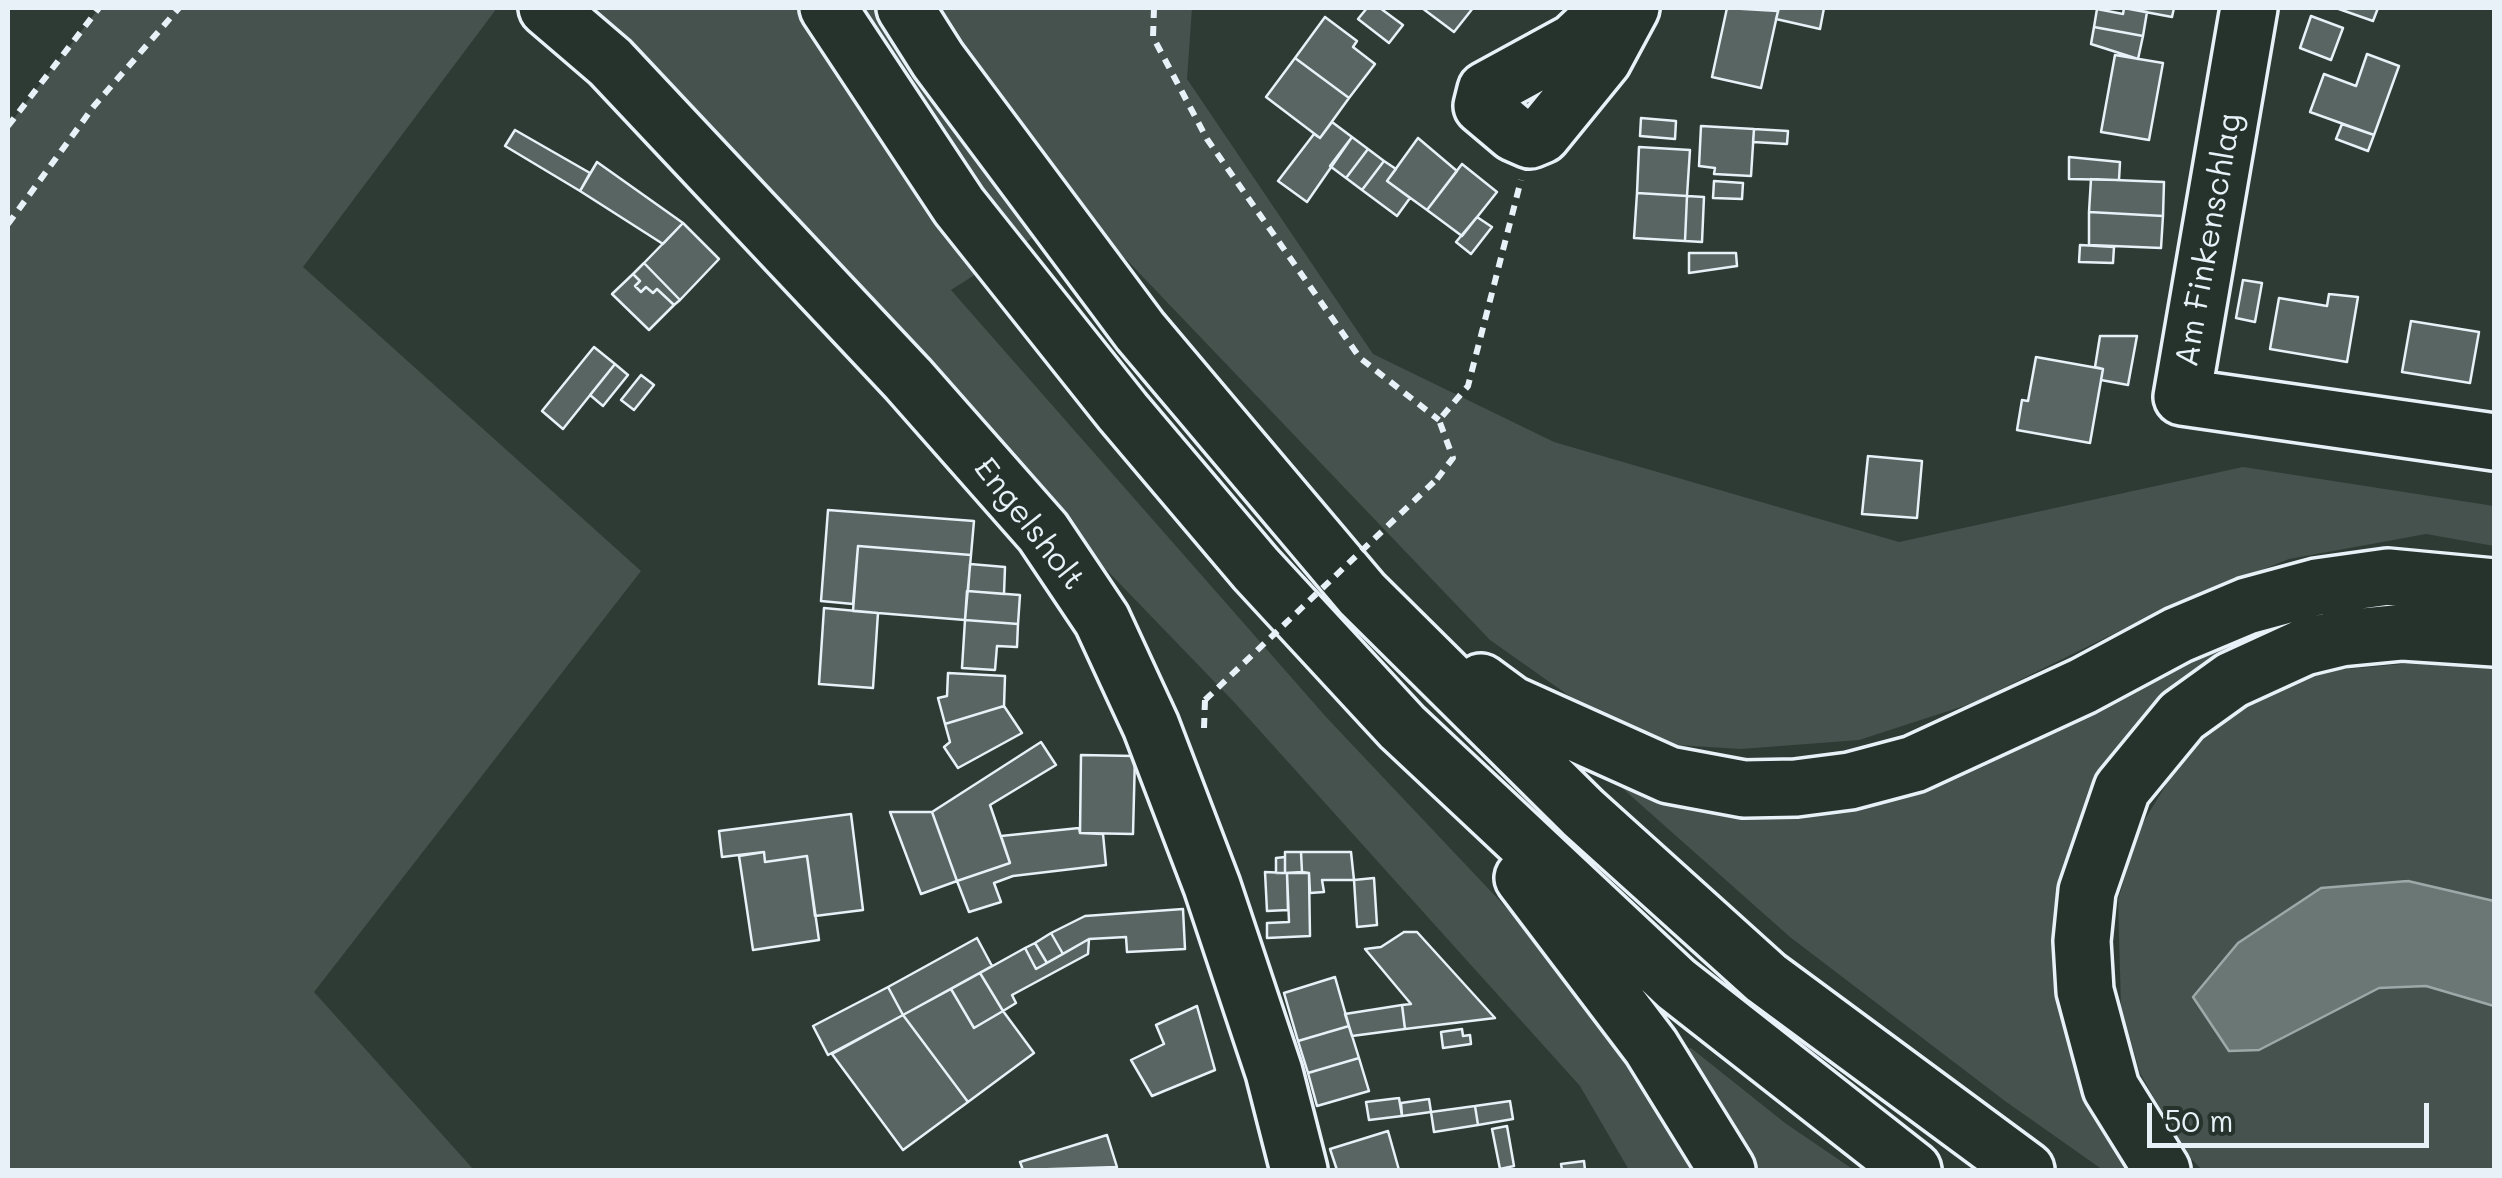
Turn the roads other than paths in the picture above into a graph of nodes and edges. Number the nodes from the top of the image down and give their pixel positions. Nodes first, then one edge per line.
1 (547, 8) edge
2 (828, 8) edge
3 (906, 8) edge
4 (1610, 8) edge
5 (1631, 8) edge
6 (2250, 8) edge
7 (2494, 442) edge
8 (2494, 587) edge
9 (1362, 594) junction
10 (2494, 638) edge
11 (1402, 727) junction
12 (1299, 1170) edge
13 (1727, 1170) edge
14 (1913, 1170) edge
15 (2026, 1170) edge
16 (2162, 1170) edge

1 - 12 main road, Engelsholt
2 - 11 main road
3 - 9 main road
4 - 5 main road
6 - 7 main road, Am Finkenschlag
8 - 9 main road
9 - 15 main road
10 - 16 main road
11 - 13 main road
11 - 14 main road

